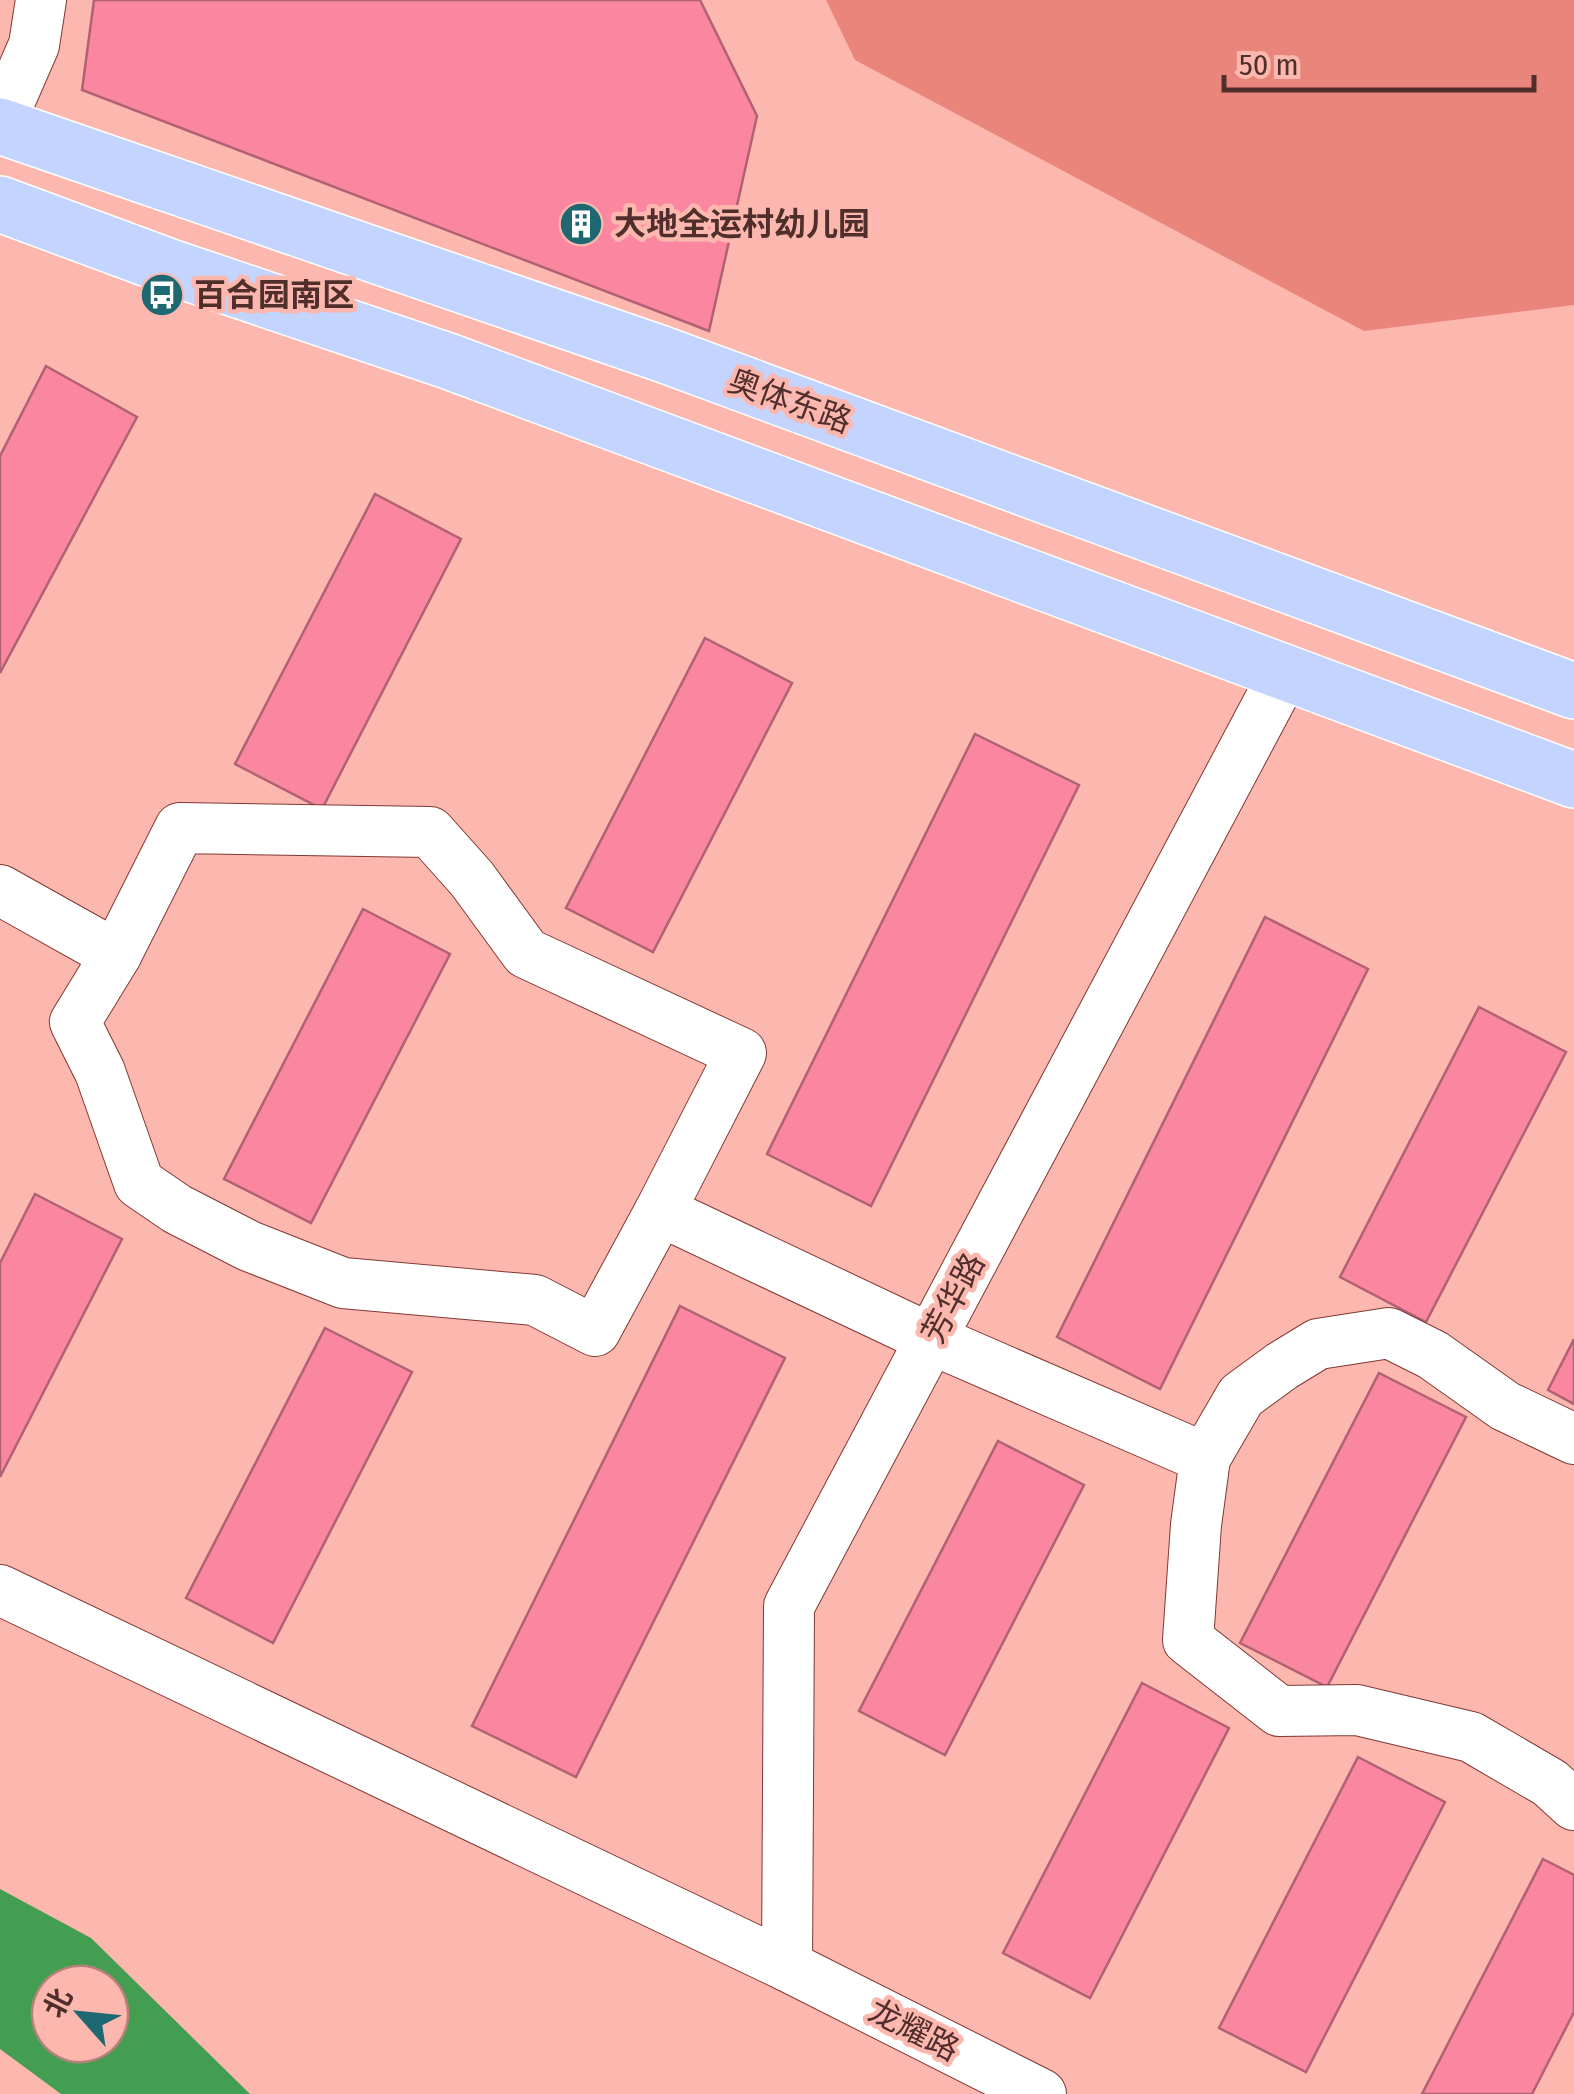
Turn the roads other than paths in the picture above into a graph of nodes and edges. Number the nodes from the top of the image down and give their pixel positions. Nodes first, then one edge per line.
1 (40, 0) edge
2 (0, 124) edge
3 (0, 204) edge
4 (1284, 672) junction
5 (1574, 691) edge
6 (1574, 780) edge
7 (0, 890) edge
8 (116, 955) junction
9 (660, 1211) junction
10 (931, 1339) junction
11 (1574, 1439) edge
12 (1204, 1458) junction
13 (0, 1590) edge
14 (1574, 1806) edge
15 (787, 1966) junction
16 (1041, 2094) edge

1 - 2 street
2 - 5 main road, 奥体东路
3 - 4 main road
4 - 6 main road
4 - 10 street, 芳华路
7 - 8 street
8 - 9 street
8 - 9 street
9 - 10 street
10 - 12 street
10 - 15 street, 芳华路
11 - 12 street
12 - 14 street
13 - 15 street, 龙耀路
15 - 16 street, 龙耀路

